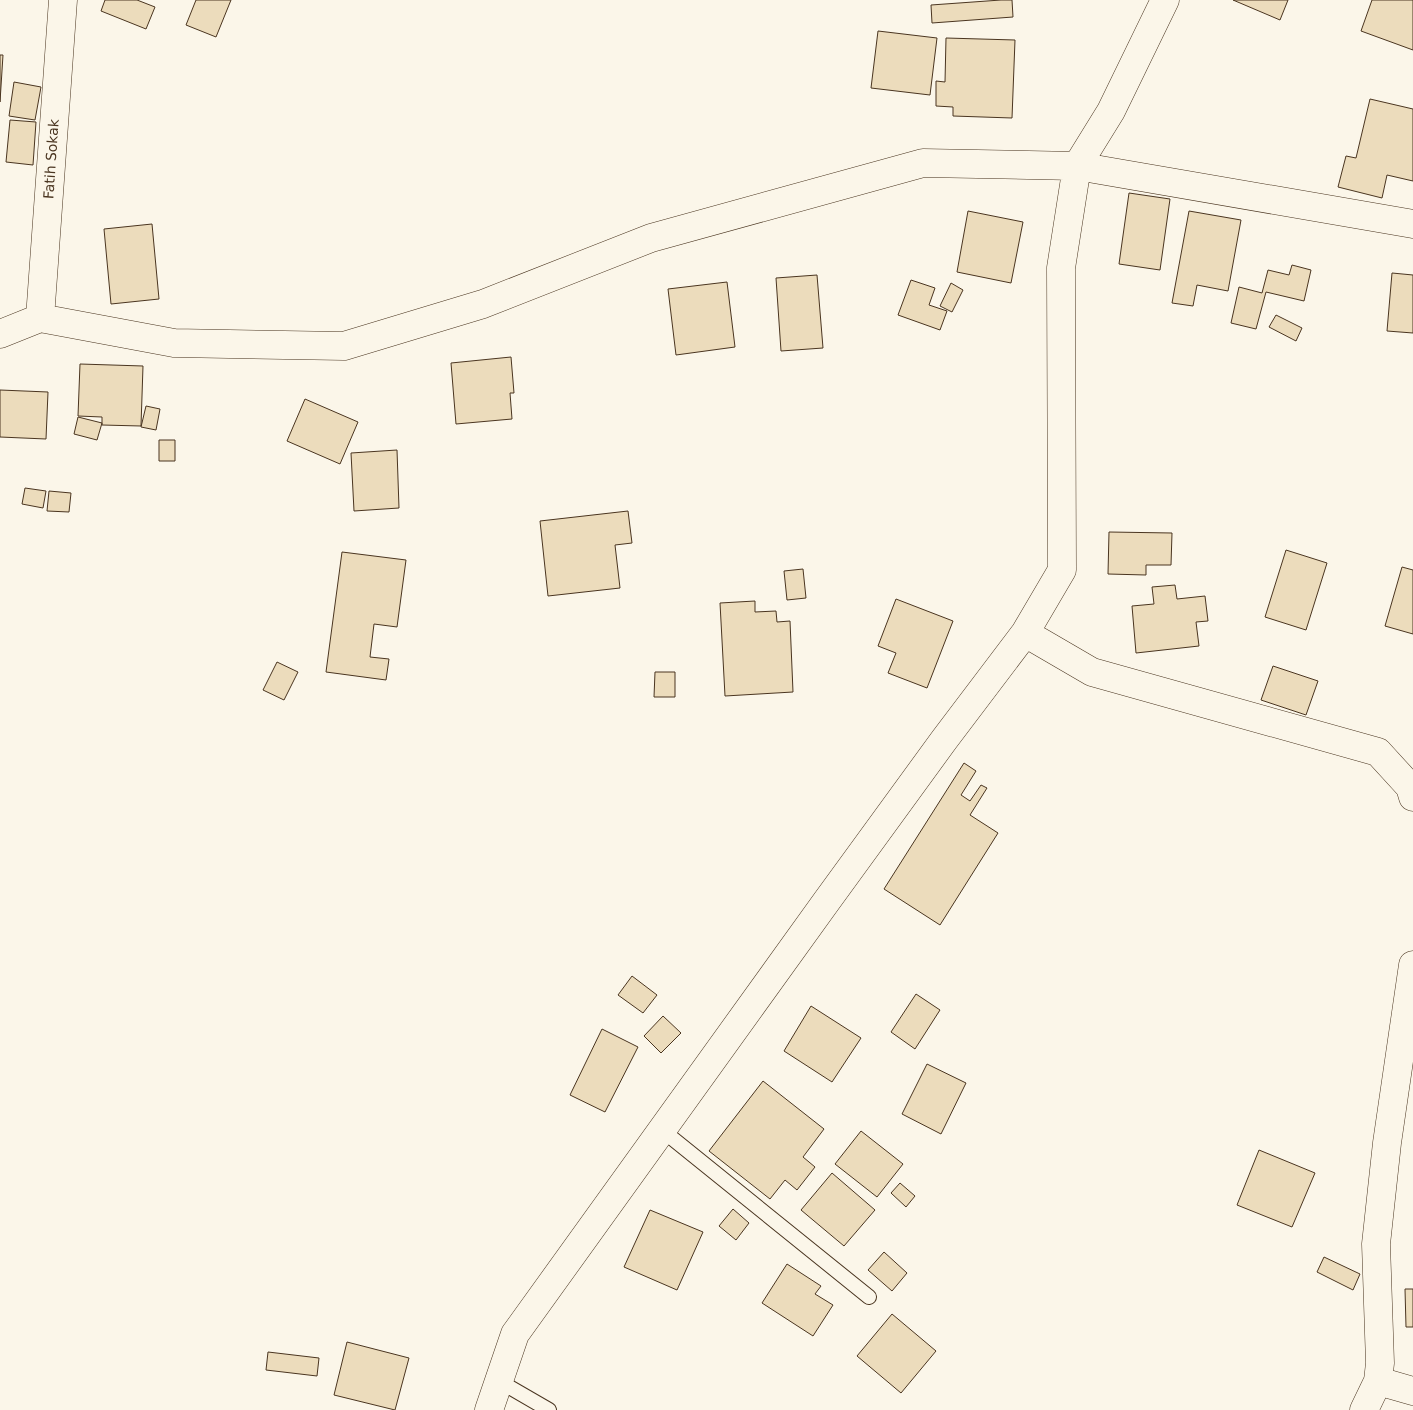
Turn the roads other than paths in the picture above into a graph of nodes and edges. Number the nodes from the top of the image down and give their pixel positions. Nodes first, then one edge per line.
1 (63, 0) edge
2 (1166, 0) edge
3 (1077, 166) junction
4 (1413, 224) edge
5 (40, 318) junction
6 (0, 334) edge
7 (1025, 633) junction
8 (1413, 797) edge
9 (1413, 965) edge
10 (662, 1130) junction
11 (869, 1296) dead end
12 (499, 1381) junction
13 (1378, 1381) junction
14 (1413, 1391) edge
15 (489, 1410) edge
16 (549, 1410) edge
17 (1364, 1410) edge

1 - 5 street, Fatih Sokak
2 - 3 street
3 - 4 street
3 - 5 street
3 - 7 street
5 - 6 street
7 - 8 street
7 - 10 street
9 - 13 street
10 - 11 lane
10 - 12 street
12 - 15 street
12 - 16 lane
13 - 14 street
13 - 17 street

